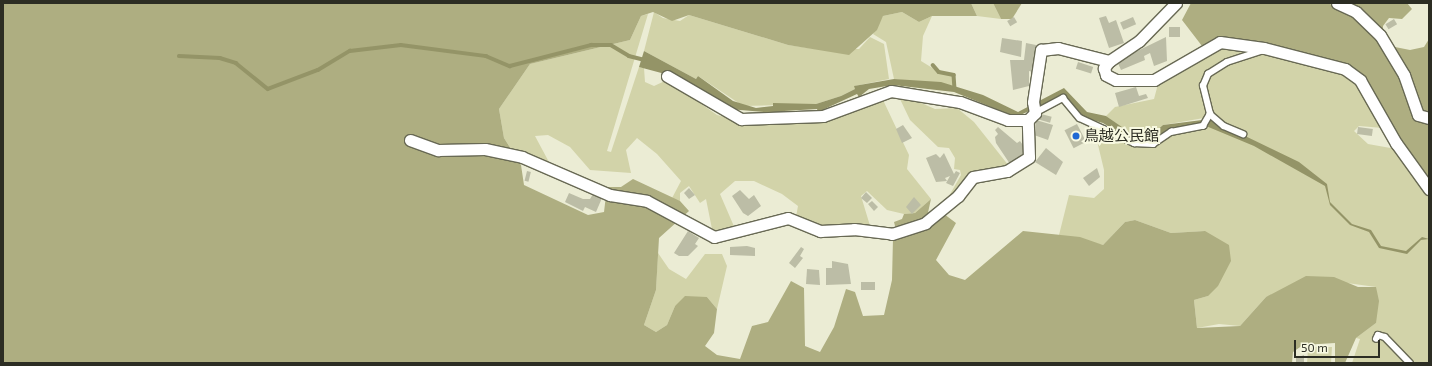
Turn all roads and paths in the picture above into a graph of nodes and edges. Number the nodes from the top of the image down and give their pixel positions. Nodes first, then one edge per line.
1 (1176, 3) edge
2 (1337, 3) edge
3 (1264, 48) junction
4 (1109, 61) junction
5 (667, 76) dead end
6 (1033, 111) junction
7 (1208, 116) junction
8 (1429, 118) edge
9 (1243, 134) dead end
10 (410, 140) dead end
11 (1429, 189) edge
12 (1376, 339) dead end
13 (1410, 363) edge

1 - 4 street
2 - 8 street
3 - 4 street
3 - 7 lane
3 - 11 street
4 - 6 street
5 - 6 street
6 - 7 lane
6 - 10 street
7 - 9 lane
12 - 13 lane

